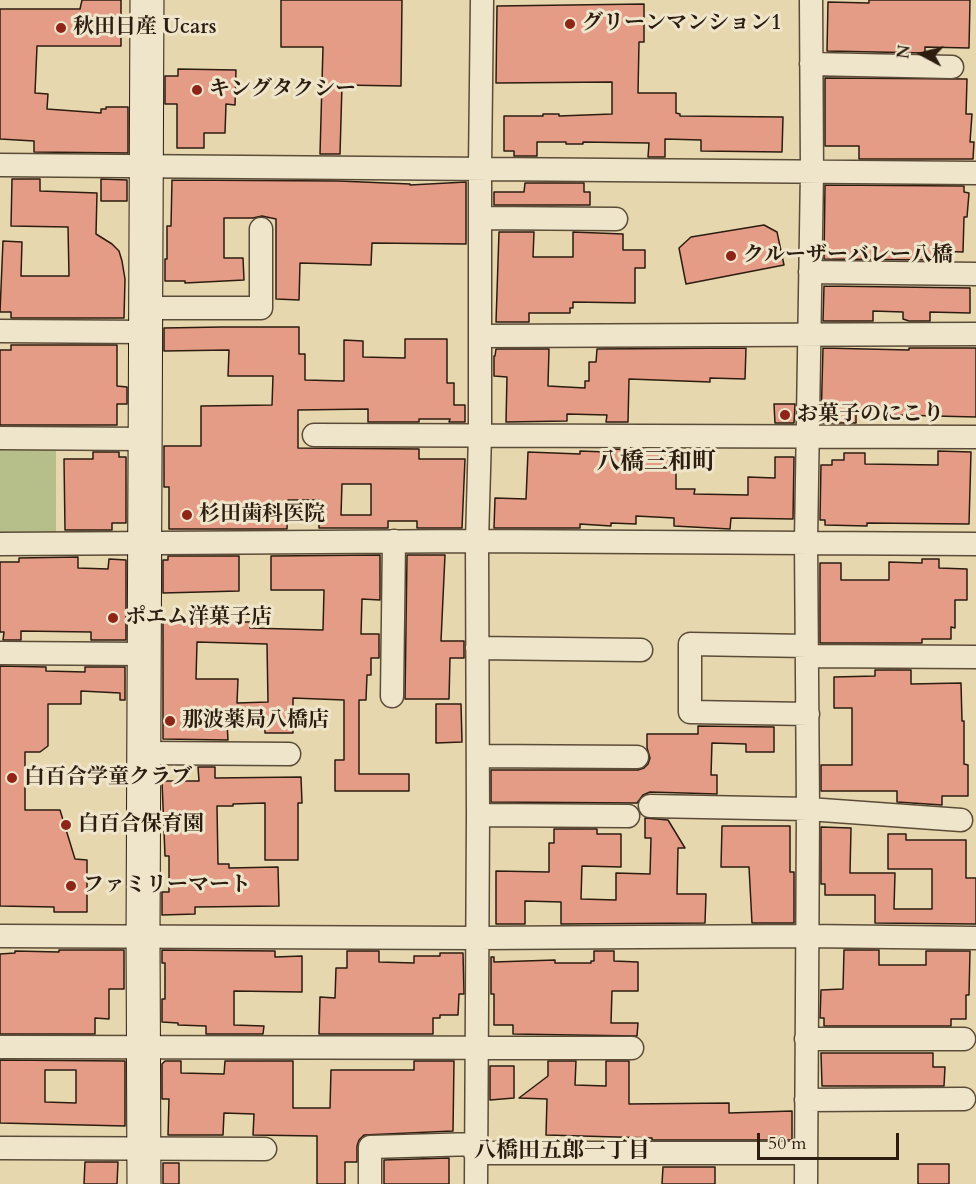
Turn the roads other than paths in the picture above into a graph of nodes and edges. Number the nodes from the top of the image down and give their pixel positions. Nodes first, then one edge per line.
1 (147, 0) edge
2 (482, 0) edge
3 (811, 0) edge
4 (811, 64) junction
5 (952, 67) dead end
6 (0, 165) edge
7 (147, 167) junction
8 (480, 168) junction
9 (812, 171) junction
10 (976, 173) edge
11 (480, 218) junction
12 (616, 219) dead end
13 (261, 229) dead end
14 (810, 272) junction
15 (976, 274) edge
16 (146, 320) junction
17 (0, 331) edge
18 (976, 334) edge
19 (809, 335) junction
20 (480, 336) junction
21 (314, 435) dead end
22 (480, 435) junction
23 (807, 436) junction
24 (976, 437) edge
25 (0, 438) edge
26 (145, 439) junction
27 (394, 541) junction
28 (477, 541) junction
29 (806, 541) junction
30 (145, 543) junction
31 (0, 544) edge
32 (976, 544) edge
33 (477, 648) junction
34 (641, 650) dead end
35 (807, 651) junction
36 (0, 653) edge
37 (145, 654) junction
38 (976, 657) edge
39 (392, 696) dead end
40 (808, 714) junction
41 (144, 753) junction
42 (289, 754) dead end
43 (478, 756) junction
44 (637, 757) dead end
45 (650, 806) dead end
46 (808, 809) junction
47 (478, 815) junction
48 (628, 816) dead end
49 (961, 820) dead end
50 (0, 936) edge
51 (143, 936) junction
52 (807, 936) junction
53 (477, 938) junction
54 (976, 938) edge
55 (806, 1039) junction
56 (964, 1039) dead end
57 (0, 1047) edge
58 (477, 1047) junction
59 (143, 1048) junction
60 (632, 1048) dead end
61 (964, 1099) dead end
62 (806, 1100) junction
63 (0, 1148) edge
64 (475, 1148) junction
65 (265, 1149) dead end
66 (144, 1150) junction
67 (806, 1153) junction
68 (144, 1184) edge
69 (370, 1184) edge
70 (476, 1184) edge
71 (806, 1184) edge

1 - 7 street
2 - 8 street
3 - 4 street
4 - 5 street
4 - 9 street
6 - 7 street
7 - 8 street
7 - 16 street
8 - 9 street
8 - 11 street
9 - 10 street
9 - 14 street
11 - 12 street
11 - 20 street
13 - 16 street
14 - 15 street
14 - 19 street
16 - 17 street
16 - 26 street
18 - 19 street
19 - 20 street
19 - 23 street
20 - 22 street
21 - 22 street
22 - 23 street
22 - 28 street
23 - 24 street
23 - 29 street
25 - 26 street
26 - 30 street
27 - 28 street
27 - 30 street
27 - 39 street
28 - 29 street
28 - 33 street
29 - 32 street
29 - 35 street
30 - 31 street
30 - 37 street
33 - 34 street
33 - 43 street
35 - 38 street
35 - 40 street
35 - 40 street
36 - 37 street
37 - 41 street
40 - 46 street
41 - 42 street
41 - 51 street
43 - 44 street
43 - 47 street
45 - 46 street
46 - 49 street
46 - 52 street
47 - 48 street
47 - 53 street
50 - 51 street
51 - 53 street
51 - 59 street
52 - 53 street
52 - 54 street
52 - 55 street
53 - 58 street
55 - 56 street
55 - 62 street
57 - 59 street
58 - 59 street
58 - 60 street
58 - 64 street
59 - 66 street
61 - 62 street
62 - 67 street
63 - 66 street
64 - 67 street
64 - 69 street
64 - 70 street
65 - 66 street
66 - 68 street
67 - 71 street

